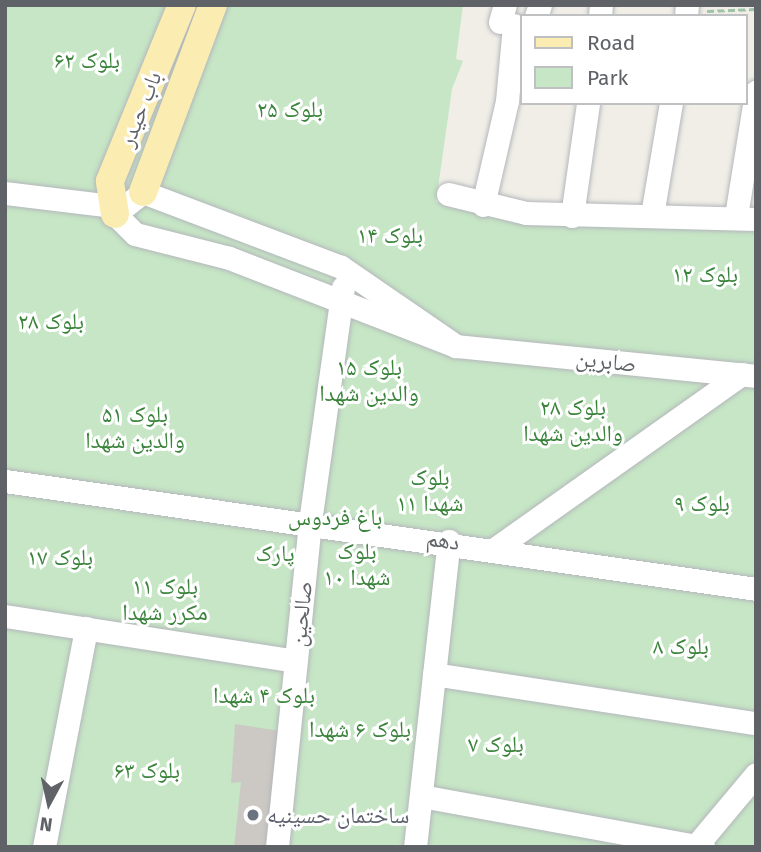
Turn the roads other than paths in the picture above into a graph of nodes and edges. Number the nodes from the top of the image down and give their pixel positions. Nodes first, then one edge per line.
1 (182, 5) edge
2 (214, 5) edge
3 (507, 19) edge
4 (756, 92) edge
5 (588, 105) edge
6 (671, 105) edge
7 (143, 192) junction
8 (5, 193) edge
9 (448, 194) dead end
10 (483, 205) junction
11 (113, 210) junction
12 (652, 215) junction
13 (572, 216) junction
14 (746, 217) edge
15 (346, 270) junction
16 (341, 299) junction
17 (456, 346) junction
18 (749, 375) edge
19 (5, 481) edge
20 (310, 522) junction
21 (449, 541) junction
22 (496, 548) junction
23 (756, 589) edge
24 (5, 616) edge
25 (86, 628) junction
26 (296, 661) junction
27 (434, 674) junction
28 (756, 723) edge
29 (756, 774) edge
30 (421, 796) junction
31 (699, 845) edge
32 (44, 847) edge
33 (277, 847) edge
34 (415, 847) edge

1 - 11 main road, باب حیدر
2 - 7 main road, باب حیدر
3 - 10 street
4 - 14 street
5 - 13 street
6 - 12 street
7 - 11 street
7 - 15 street
8 - 11 street
9 - 10 street
10 - 13 street
11 - 16 street
12 - 13 street
12 - 14 street
15 - 16 street, صالحین
15 - 17 street
16 - 17 street
16 - 20 street, صالحین
17 - 18 street, صابرین
18 - 22 street
19 - 20 street, دهم
20 - 21 street, دهم
20 - 26 street, صالحین
21 - 22 street, دهم
21 - 27 street
22 - 23 street, دهم
24 - 25 street
25 - 26 street
25 - 32 street
26 - 33 street, صالحین
27 - 28 street
27 - 30 street
29 - 31 street
30 - 31 street
30 - 34 street

